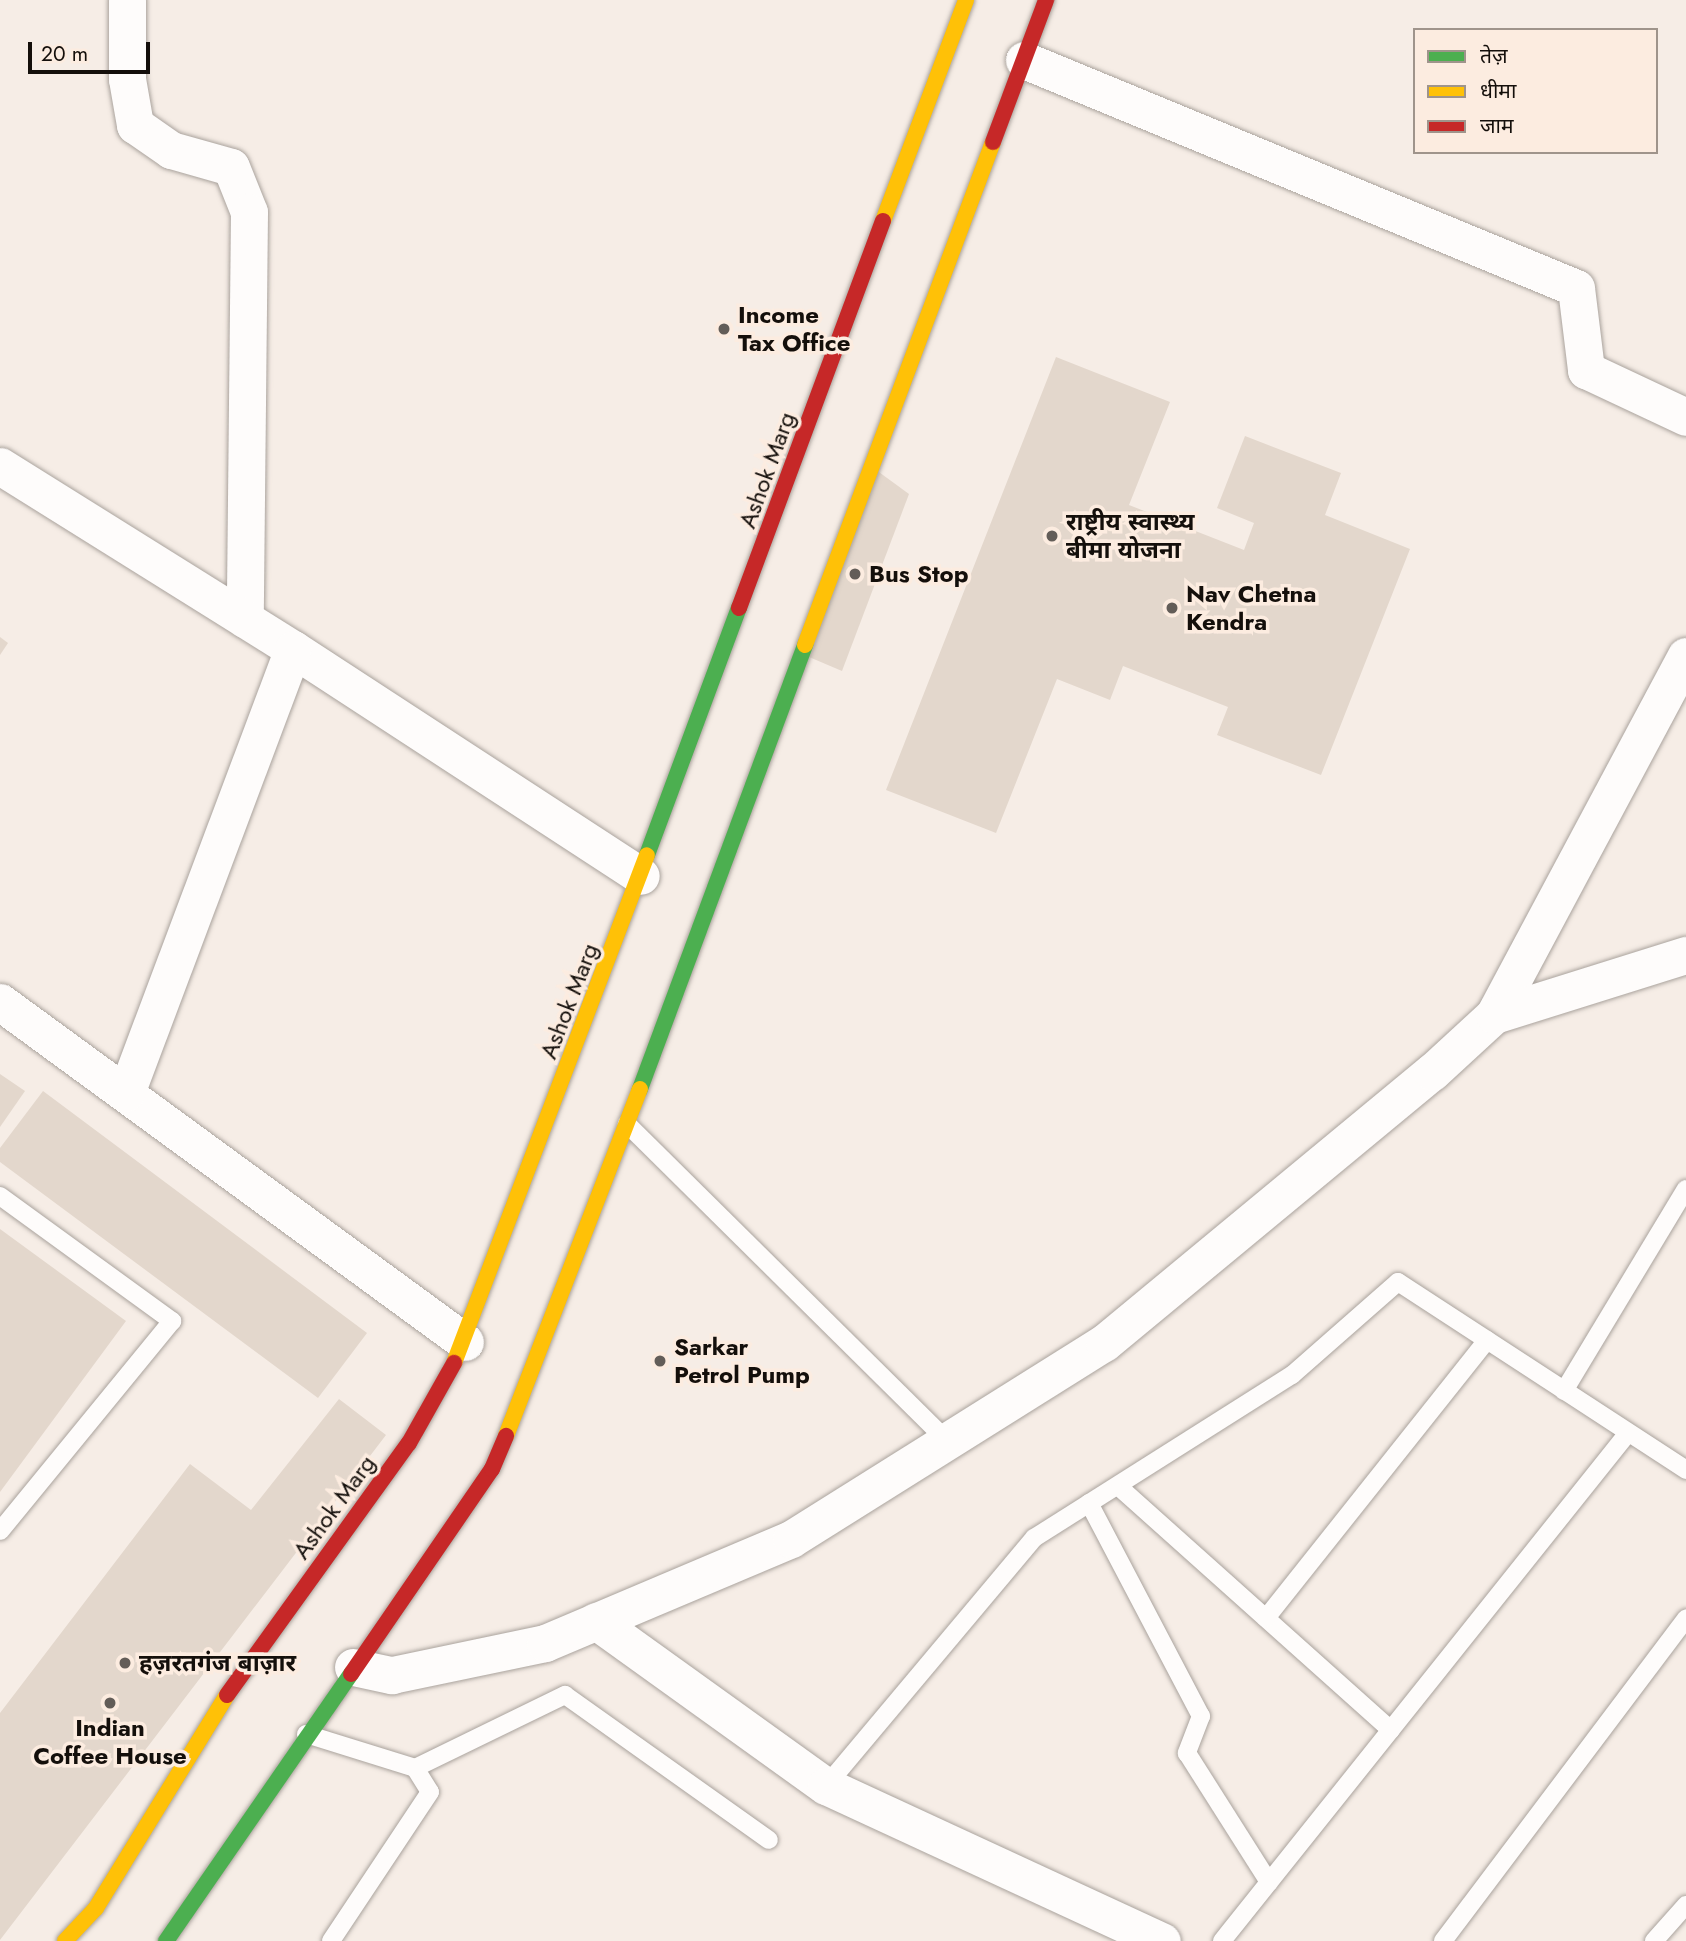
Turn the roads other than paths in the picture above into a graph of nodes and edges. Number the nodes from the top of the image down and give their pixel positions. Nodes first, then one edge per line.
1 (127, 0) edge
2 (966, 0) edge
3 (1046, 0) edge
4 (1024, 60) junction
5 (1686, 418) edge
6 (0, 466) edge
7 (245, 620) junction
8 (293, 649) junction
9 (1686, 656) edge
10 (641, 876) junction
11 (1686, 955) edge
12 (0, 1002) edge
13 (1494, 1015) junction
14 (126, 1093) junction
15 (627, 1124) junction
16 (1686, 1189) edge
17 (0, 1196) edge
18 (1487, 1340) junction
19 (465, 1342) junction
20 (1564, 1391) junction
21 (1628, 1433) junction
22 (947, 1441) junction
23 (1686, 1470) edge
24 (1118, 1486) junction
25 (1089, 1503) junction
26 (0, 1531) edge
27 (1266, 1618) junction
28 (1686, 1618) edge
29 (596, 1621) junction
30 (354, 1667) junction
31 (1391, 1730) junction
32 (306, 1734) junction
33 (415, 1768) junction
34 (826, 1786) junction
35 (769, 1840) dead end
36 (1269, 1882) junction
37 (1686, 1905) edge
38 (65, 1941) edge
39 (166, 1941) edge
40 (331, 1941) edge
41 (1162, 1941) edge
42 (1222, 1941) edge
43 (1443, 1941) edge
44 (1654, 1941) edge

1 - 7 street
2 - 10 main road, Ashok Marg
3 - 4 main road
4 - 5 street
4 - 15 main road
6 - 7 street
7 - 8 street
8 - 10 street
8 - 14 street
9 - 13 street
10 - 19 main road, Ashok Marg
11 - 13 street
12 - 14 street
13 - 22 street
14 - 19 street
15 - 22 lane
15 - 30 main road
16 - 20 lane
17 - 26 lane
18 - 20 lane
18 - 24 lane
18 - 27 lane
19 - 38 main road, Ashok Marg
20 - 21 lane
21 - 23 lane
21 - 31 lane
22 - 29 street
24 - 25 lane
24 - 27 lane
25 - 34 lane
25 - 36 lane
27 - 31 lane
28 - 43 lane
29 - 30 street
29 - 34 street
30 - 32 main road
31 - 36 lane
32 - 33 lane
32 - 39 main road
33 - 35 lane
33 - 40 lane
34 - 41 street
36 - 42 lane
37 - 44 lane

